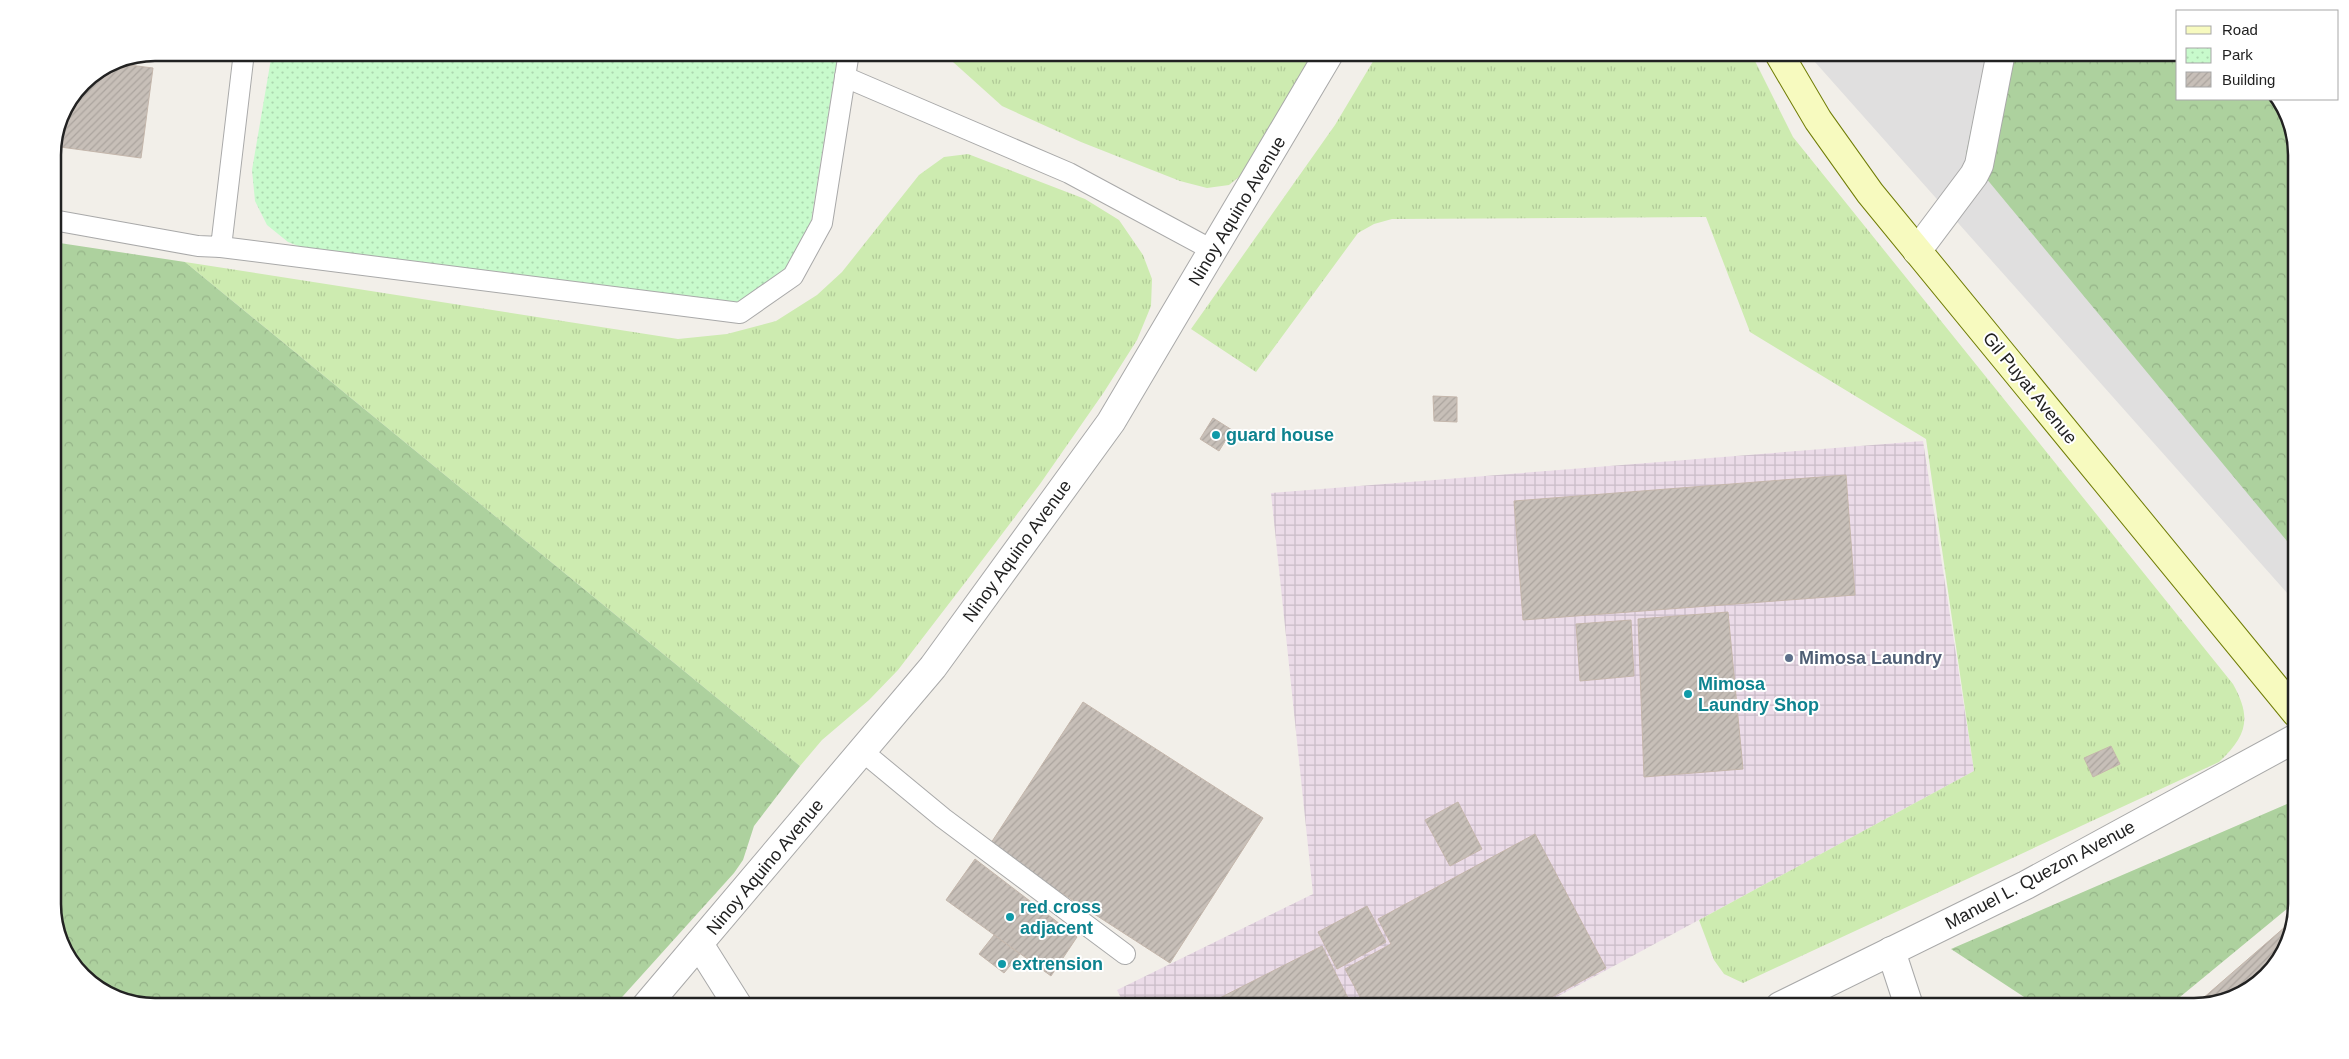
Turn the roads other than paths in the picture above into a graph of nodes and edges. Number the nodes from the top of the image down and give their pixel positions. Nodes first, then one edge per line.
1 (243, 61) edge
2 (848, 61) edge
3 (1325, 61) edge
4 (1783, 61) edge
5 (1999, 61) edge
6 (845, 77) junction
7 (61, 221) edge
8 (221, 247) junction
9 (1917, 250) junction
10 (1214, 251) junction
11 (2288, 703) edge
12 (2288, 742) edge
13 (862, 752) junction
14 (699, 944) junction
15 (1891, 951) junction
16 (1125, 954) dead end
17 (653, 998) edge
18 (733, 998) edge
19 (1796, 998) edge
20 (1906, 998) edge

1 - 8 lane
2 - 6 lane
3 - 10 street, Ninoy Aquino Avenue
4 - 9 main road, Gil Puyat Avenue
5 - 9 street
6 - 8 lane
6 - 10 lane
7 - 8 lane
9 - 11 main road, Gil Puyat Avenue
10 - 13 street, Ninoy Aquino Avenue
12 - 15 street, Manuel L. Quezon Avenue
13 - 14 street, Ninoy Aquino Avenue
13 - 16 lane
14 - 17 street, Ninoy Aquino Avenue
14 - 18 street
15 - 19 street, Manuel L. Quezon Avenue
15 - 20 street

